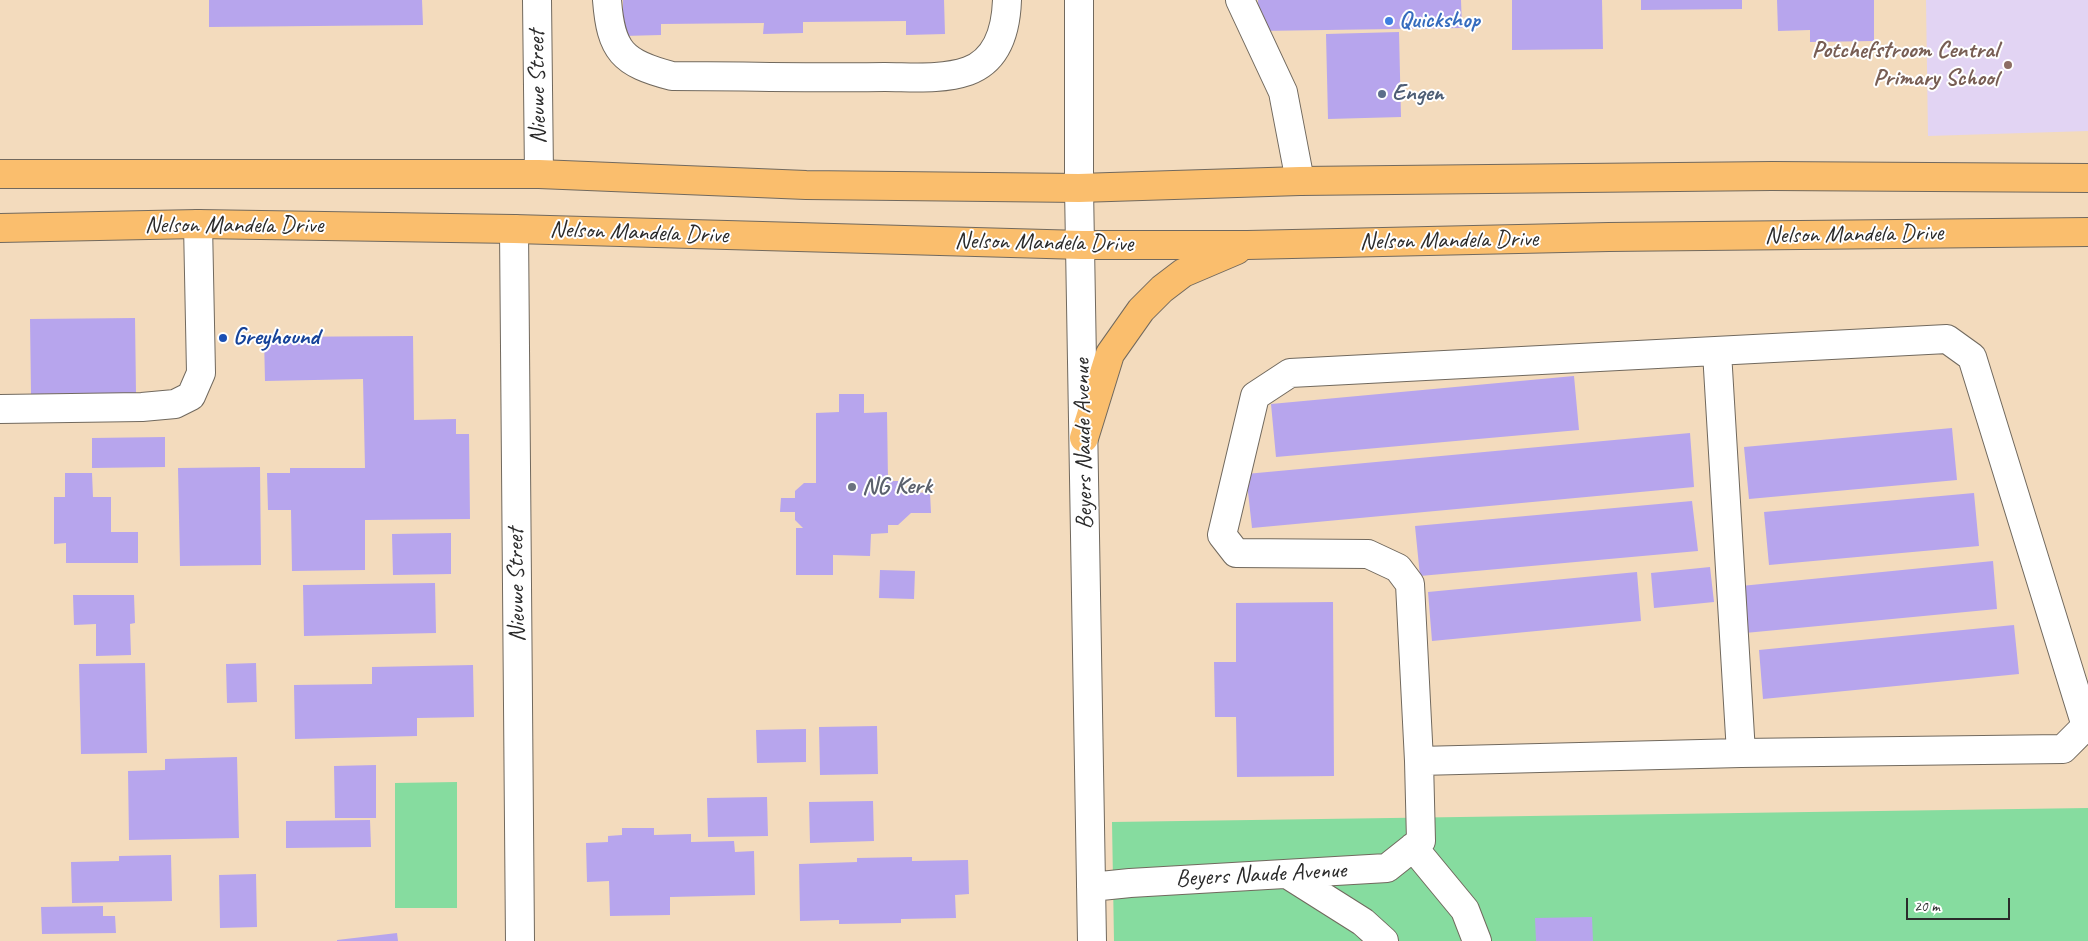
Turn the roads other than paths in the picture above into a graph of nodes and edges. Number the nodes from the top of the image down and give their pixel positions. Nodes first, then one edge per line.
1 (537, 0) edge
2 (607, 0) edge
3 (1007, 0) edge
4 (1079, 0) edge
5 (1240, 0) edge
6 (0, 174) edge
7 (539, 174) junction
8 (2088, 178) edge
9 (1300, 181) junction
10 (1079, 188) junction
11 (198, 224) junction
12 (0, 228) edge
13 (514, 229) junction
14 (2088, 232) edge
15 (1082, 245) junction
16 (1247, 245) junction
17 (1717, 352) junction
18 (0, 409) edge
19 (1084, 438) junction
20 (1741, 753) junction
21 (1418, 761) junction
22 (1417, 844) junction
23 (1287, 874) junction
24 (1091, 887) junction
25 (520, 941) edge
26 (1092, 941) edge
27 (1384, 941) edge
28 (1477, 941) edge

1 - 7 street, Nieuwe Street
2 - 3 street
4 - 10 street, Beyers Naude Avenue
5 - 9 street
6 - 7 highway
7 - 10 highway
8 - 9 highway
9 - 10 highway
10 - 15 street, Beyers Naude Avenue
11 - 12 highway, Nelson Mandela Drive
11 - 13 highway, Nelson Mandela Drive
11 - 18 street
13 - 15 highway, Nelson Mandela Drive
13 - 25 street, Nieuwe Street
14 - 16 highway, Nelson Mandela Drive
15 - 16 highway, Nelson Mandela Drive
15 - 19 street, Beyers Naude Avenue
16 - 19 highway
17 - 20 street
17 - 20 street
17 - 21 street
19 - 24 street, Beyers Naude Avenue
20 - 21 street
21 - 22 street
22 - 23 street, Beyers Naude Avenue
22 - 28 street
23 - 24 street, Beyers Naude Avenue
23 - 27 street
24 - 26 street, Beyers Naude Avenue

